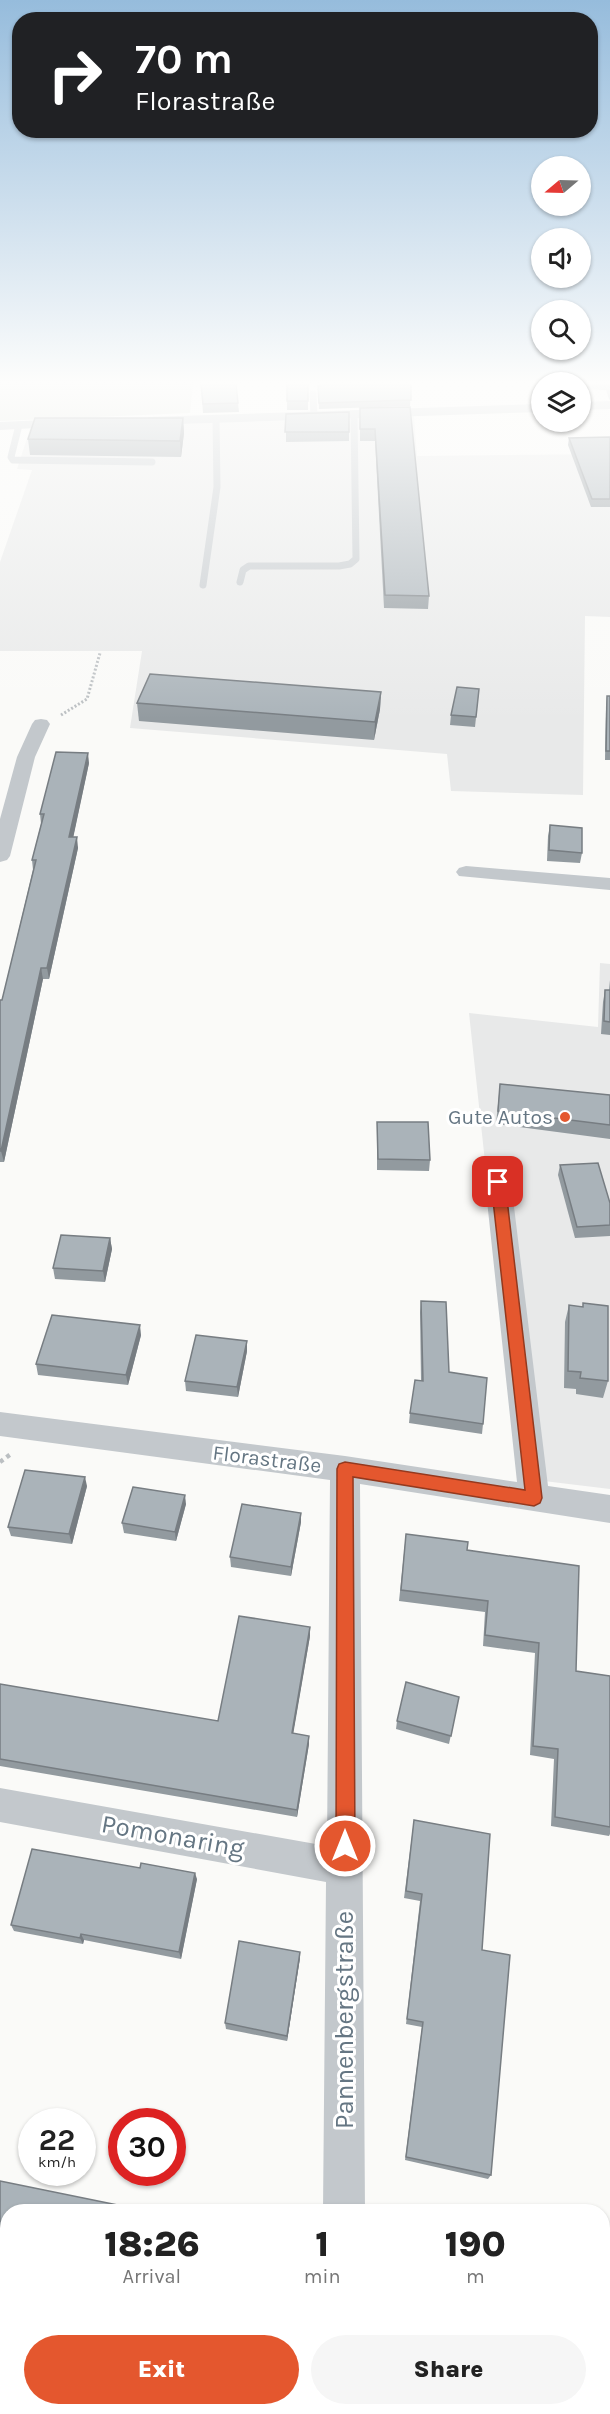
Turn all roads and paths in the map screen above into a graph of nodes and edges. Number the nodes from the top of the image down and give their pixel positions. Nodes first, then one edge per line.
1 (216, 497) edge
2 (355, 497) edge
3 (240, 582) dead end
4 (203, 585) dead end
5 (100, 653) dead end
6 (41, 724) joint
7 (0, 856) edge
8 (466, 872) dead end
9 (610, 884) edge
10 (498, 1182) dead end
11 (0, 1424) edge
12 (345, 1469) junction
13 (534, 1498) junction
14 (610, 1509) edge
15 (0, 1805) edge
16 (345, 1867) junction
17 (344, 2204) edge

1 - 4 lane
2 - 3 lane
5 - 6 path
6 - 7 street
8 - 9 street
10 - 13 street
11 - 12 street, Florastraße
12 - 13 street, Florastraße
12 - 16 street, Pannenbergstraße
13 - 14 street, Florastraße
15 - 16 street, Pomonaring
16 - 17 street, Pannenbergstraße

